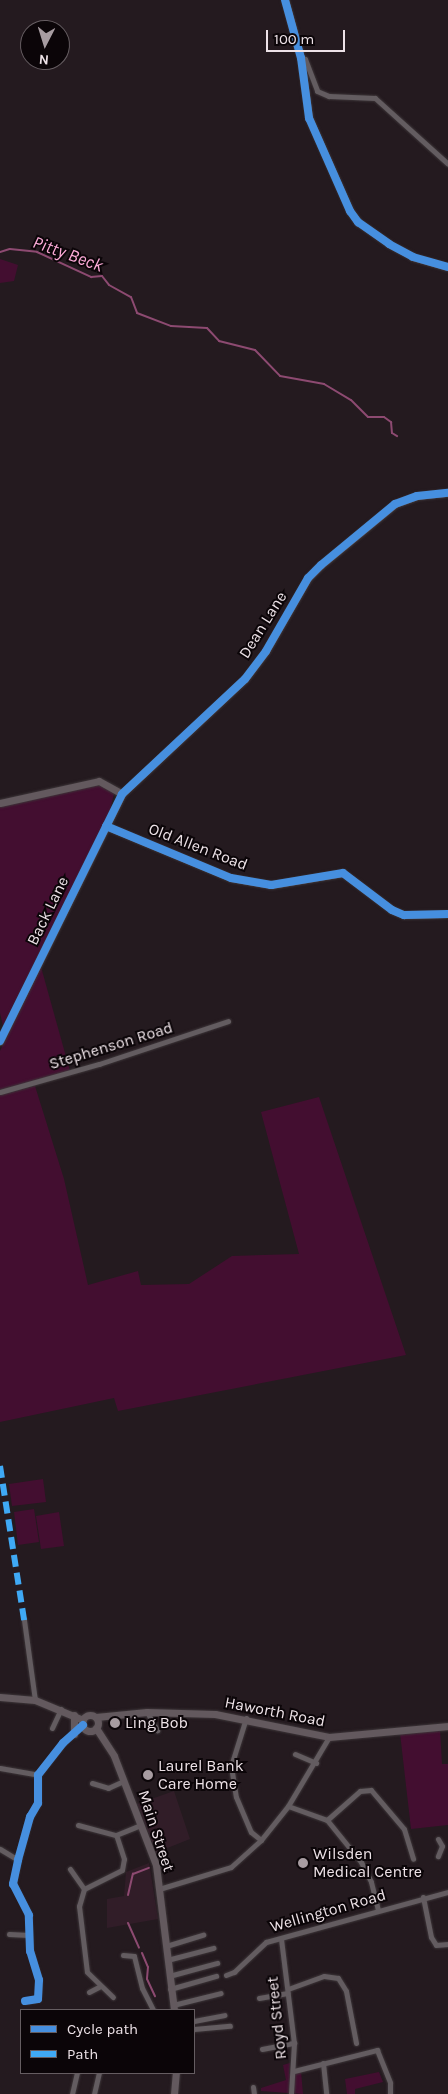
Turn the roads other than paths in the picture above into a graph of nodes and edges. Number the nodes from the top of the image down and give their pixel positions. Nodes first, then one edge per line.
1 (285, 0) edge
2 (301, 58) junction
3 (448, 164) edge
4 (448, 267) edge
5 (448, 493) edge
6 (122, 794) junction
7 (0, 803) edge
8 (106, 826) junction
9 (448, 914) edge
10 (228, 1022) dead end
11 (0, 1029) edge
12 (1, 1039) edge
13 (0, 1092) edge
14 (24, 1620) dead end
15 (0, 1697) edge
16 (35, 1700) junction
17 (61, 1709) junction
18 (147, 1712) junction
19 (74, 1715) junction
20 (96, 1717) junction
21 (246, 1718) junction
22 (83, 1722) junction
23 (448, 1726) edge
24 (52, 1728) dead end
25 (96, 1728) junction
26 (157, 1730) dead end
27 (74, 1734) junction
28 (329, 1737) junction
29 (296, 1754) dead end
30 (316, 1763) junction
31 (0, 1768) edge
32 (38, 1775) junction
33 (124, 1781) junction
34 (92, 1783) dead end
35 (288, 1806) junction
36 (327, 1820) junction
37 (78, 1825) dead end
38 (141, 1825) junction
39 (116, 1835) junction
40 (438, 1838) dead end
41 (261, 1840) junction
42 (445, 1846) edge
43 (0, 1849) edge
44 (438, 1856) dead end
45 (413, 1859) dead end
46 (18, 1860) junction
47 (70, 1869) dead end
48 (84, 1889) junction
49 (159, 1889) junction
50 (448, 1892) edge
51 (423, 1897) junction
52 (378, 1910) junction
53 (9, 1934) dead end
54 (29, 1935) junction
55 (203, 1935) dead end
56 (281, 1939) junction
57 (448, 1944) edge
58 (166, 1946) junction
59 (213, 1948) dead end
60 (123, 1955) dead end
61 (167, 1960) junction
62 (217, 1963) dead end
63 (226, 1975) dead end
64 (168, 1976) junction
65 (216, 1976) dead end
66 (101, 1986) junction
67 (170, 1990) junction
68 (288, 1991) junction
69 (89, 1992) dead end
70 (221, 1994) dead end
71 (113, 1997) dead end
72 (259, 1998) dead end
73 (25, 2001) dead end
74 (152, 2009) edge
75 (171, 2009) edge
76 (224, 2015) dead end
77 (206, 2018) junction
78 (195, 2021) edge
79 (230, 2026) dead end
80 (208, 2028) junction
81 (195, 2029) edge
82 (294, 2042) junction
83 (356, 2043) dead end
84 (262, 2050) dead end
85 (323, 2063) junction
86 (294, 2071) junction
87 (77, 2074) edge
88 (99, 2074) edge
89 (176, 2074) edge
90 (252, 2087) dead end
91 (72, 2094) edge
92 (94, 2094) edge
93 (174, 2094) edge
94 (254, 2094) edge
95 (291, 2094) edge
96 (326, 2094) edge
97 (390, 2094) edge

1 - 2 street
2 - 3 street
2 - 4 street
5 - 6 street, Dean Lane
6 - 7 street
6 - 8 street, Back Lane
8 - 9 street, Old Allen Road
8 - 12 street, Back Lane
10 - 13 street, Stephenson Road
11 - 12 street
14 - 16 street
15 - 16 street
16 - 17 street
17 - 19 street
17 - 24 street
18 - 20 street, Haworth Road
18 - 21 street, Haworth Road
18 - 26 street
19 - 22 street
19 - 27 street
20 - 22 street, Haworth Road
20 - 25 street
21 - 28 street, Haworth Road
21 - 41 street
22 - 25 street
22 - 27 street
23 - 28 street, Haworth Road
25 - 33 street, Main Street
27 - 32 street
28 - 30 street
29 - 30 street
30 - 35 street
31 - 32 street
32 - 46 street
33 - 34 street
33 - 38 street, Main Street
35 - 36 street
35 - 41 street
36 - 45 street
36 - 52 street
37 - 39 street
38 - 39 street
38 - 49 street, Main Street
39 - 48 street
40 - 42 street
41 - 49 street
42 - 44 street
43 - 46 street
46 - 54 street
47 - 48 street
48 - 66 street
49 - 58 street, Main Street
50 - 51 street, Wellington Road
51 - 52 street, Wellington Road
51 - 57 street
52 - 56 street, Wellington Road
53 - 54 street
54 - 73 street
55 - 58 street
56 - 63 street, Wellington Road
56 - 68 street, Royd Street
58 - 61 street, Main Street
59 - 61 street
60 - 74 street
61 - 64 street, Main Street
62 - 64 street
64 - 67 street, Main Street
65 - 67 street
66 - 69 street
66 - 71 street
67 - 75 street, Main Street
68 - 72 street
68 - 82 street, Royd Street
68 - 83 street
70 - 75 street
76 - 77 street
77 - 78 street
77 - 80 street
79 - 80 street
80 - 81 street
82 - 84 street
82 - 86 street, Royd Street
85 - 86 street
85 - 96 street
85 - 97 street
86 - 95 street, Royd Street
87 - 91 street
88 - 92 street
89 - 93 street
90 - 94 street

